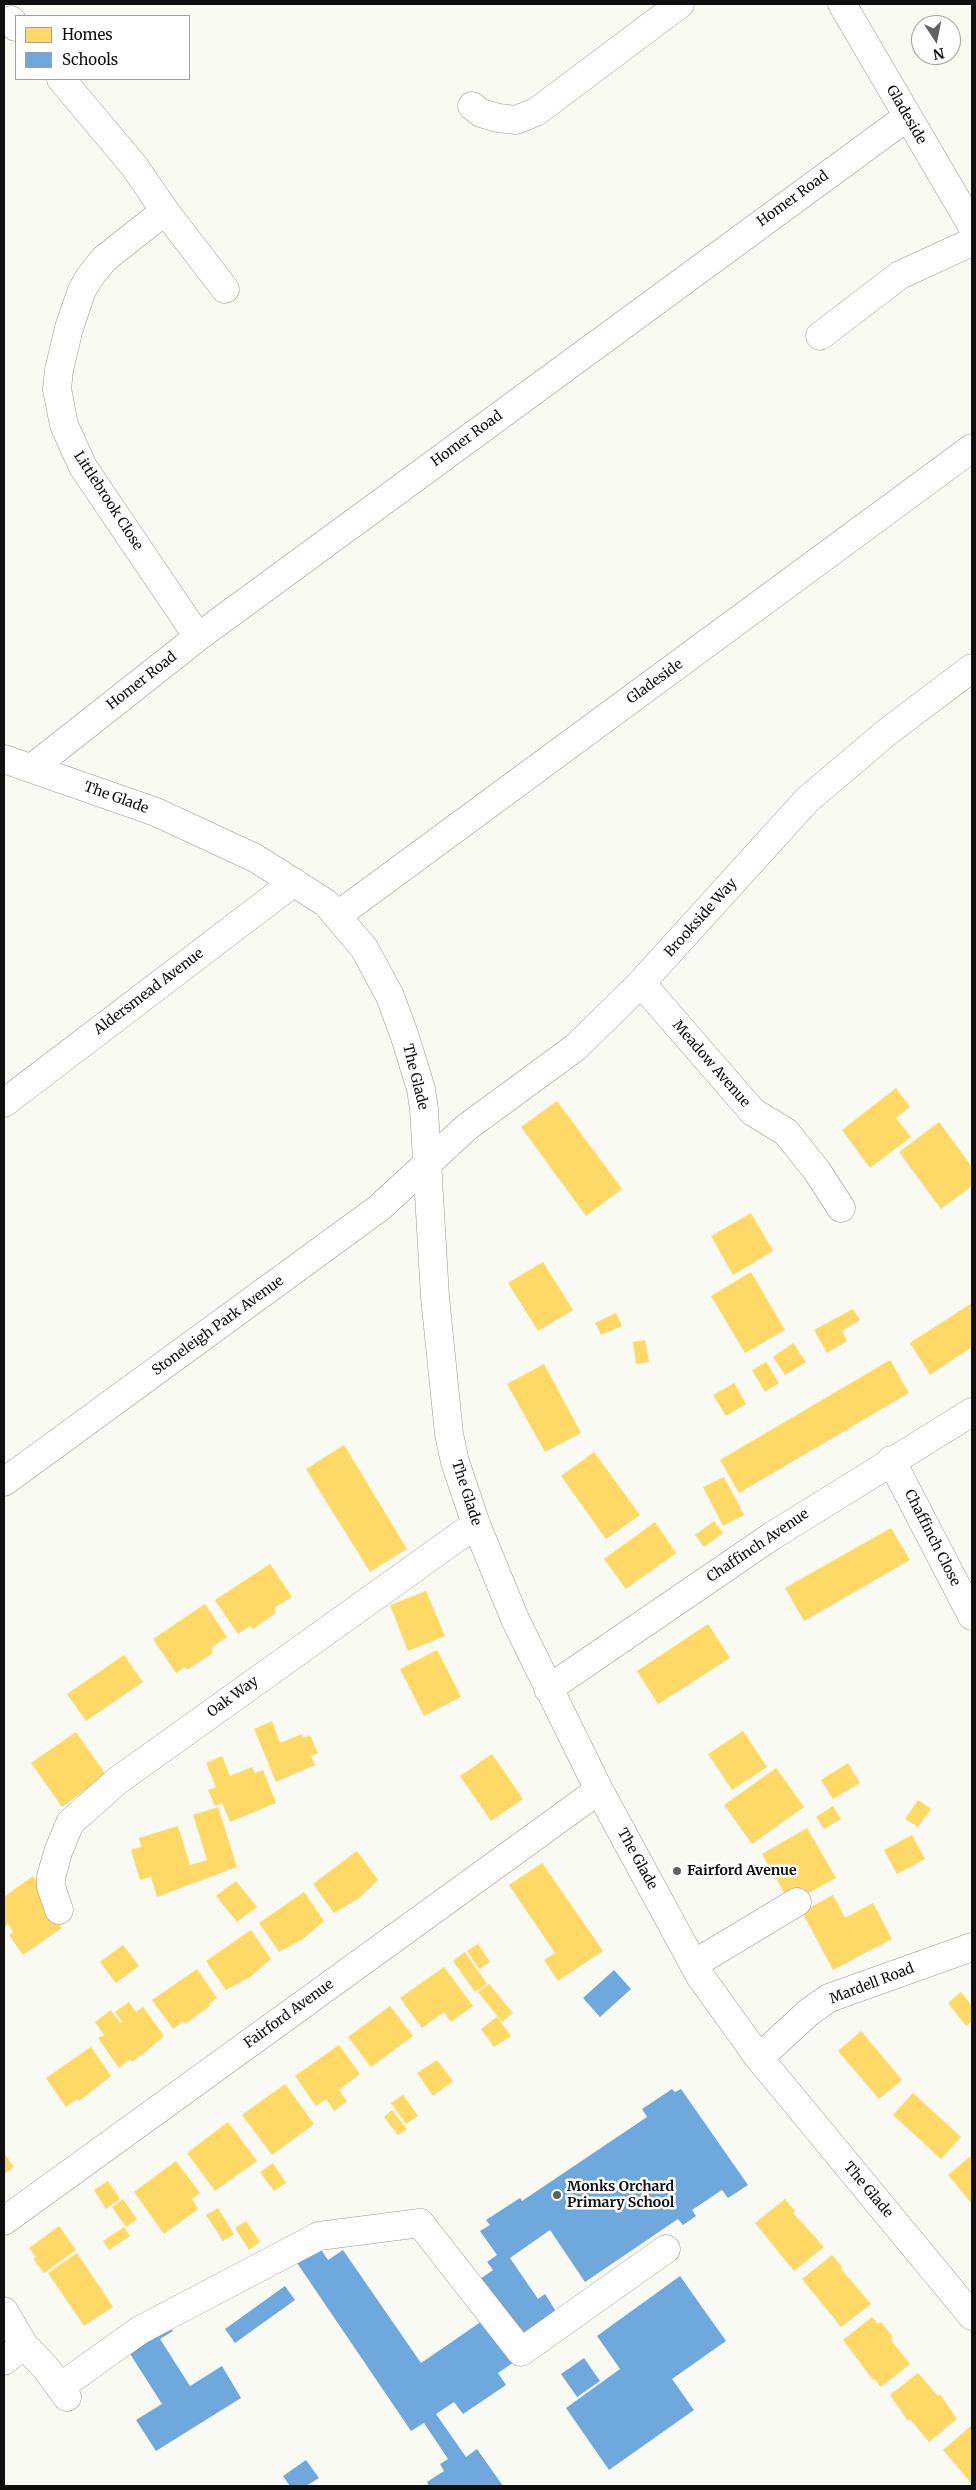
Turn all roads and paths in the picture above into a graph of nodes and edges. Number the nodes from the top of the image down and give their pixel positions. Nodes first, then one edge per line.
1 (680, 4) edge
2 (842, 4) edge
3 (62, 80) edge
4 (472, 106) dead end
5 (907, 117) junction
6 (165, 211) junction
7 (970, 215) edge
8 (972, 242) edge
9 (225, 289) dead end
10 (820, 336) dead end
11 (972, 448) edge
12 (198, 638) junction
13 (972, 668) edge
14 (4, 759) edge
15 (32, 768) junction
16 (294, 882) junction
17 (338, 915) junction
18 (641, 983) junction
19 (4, 1102) edge
20 (426, 1164) junction
21 (842, 1208) dead end
22 (972, 1412) edge
23 (891, 1460) junction
24 (4, 1482) edge
25 (476, 1524) junction
26 (972, 1616) edge
27 (548, 1688) junction
28 (599, 1790) junction
29 (797, 1902) dead end
30 (59, 1910) dead end
31 (972, 1947) edge
32 (694, 1964) junction
33 (759, 2058) junction
34 (4, 2221) edge
35 (666, 2249) dead end
36 (4, 2311) edge
37 (972, 2316) edge
38 (14, 2353) edge

1 - 4 street
2 - 5 street, Gladeside
3 - 6 street
5 - 7 street, Gladeside
5 - 12 street, Homer Road
6 - 9 street
6 - 12 street, Littlebrook Close
8 - 10 street
11 - 17 street, Gladeside
12 - 15 street, Homer Road
13 - 18 street, Brookside Way
14 - 15 street, The Glade
15 - 16 street, The Glade
16 - 17 street, The Glade
16 - 19 street, Aldersmead Avenue
17 - 20 street, The Glade
18 - 20 street, Brookside Way
18 - 21 street, Meadow Avenue
20 - 24 street, Stoneleigh Park Avenue
20 - 25 street, The Glade
22 - 23 street, Chaffinch Avenue
23 - 26 street, Chaffinch Close
23 - 27 street, Chaffinch Avenue
25 - 27 street, The Glade
25 - 30 street, Oak Way
27 - 28 street, The Glade
28 - 32 street, The Glade
28 - 34 street, Fairford Avenue
29 - 32 street
31 - 33 street, Mardell Road
32 - 33 street, The Glade
33 - 37 street, The Glade
35 - 38 street
36 - 38 street

